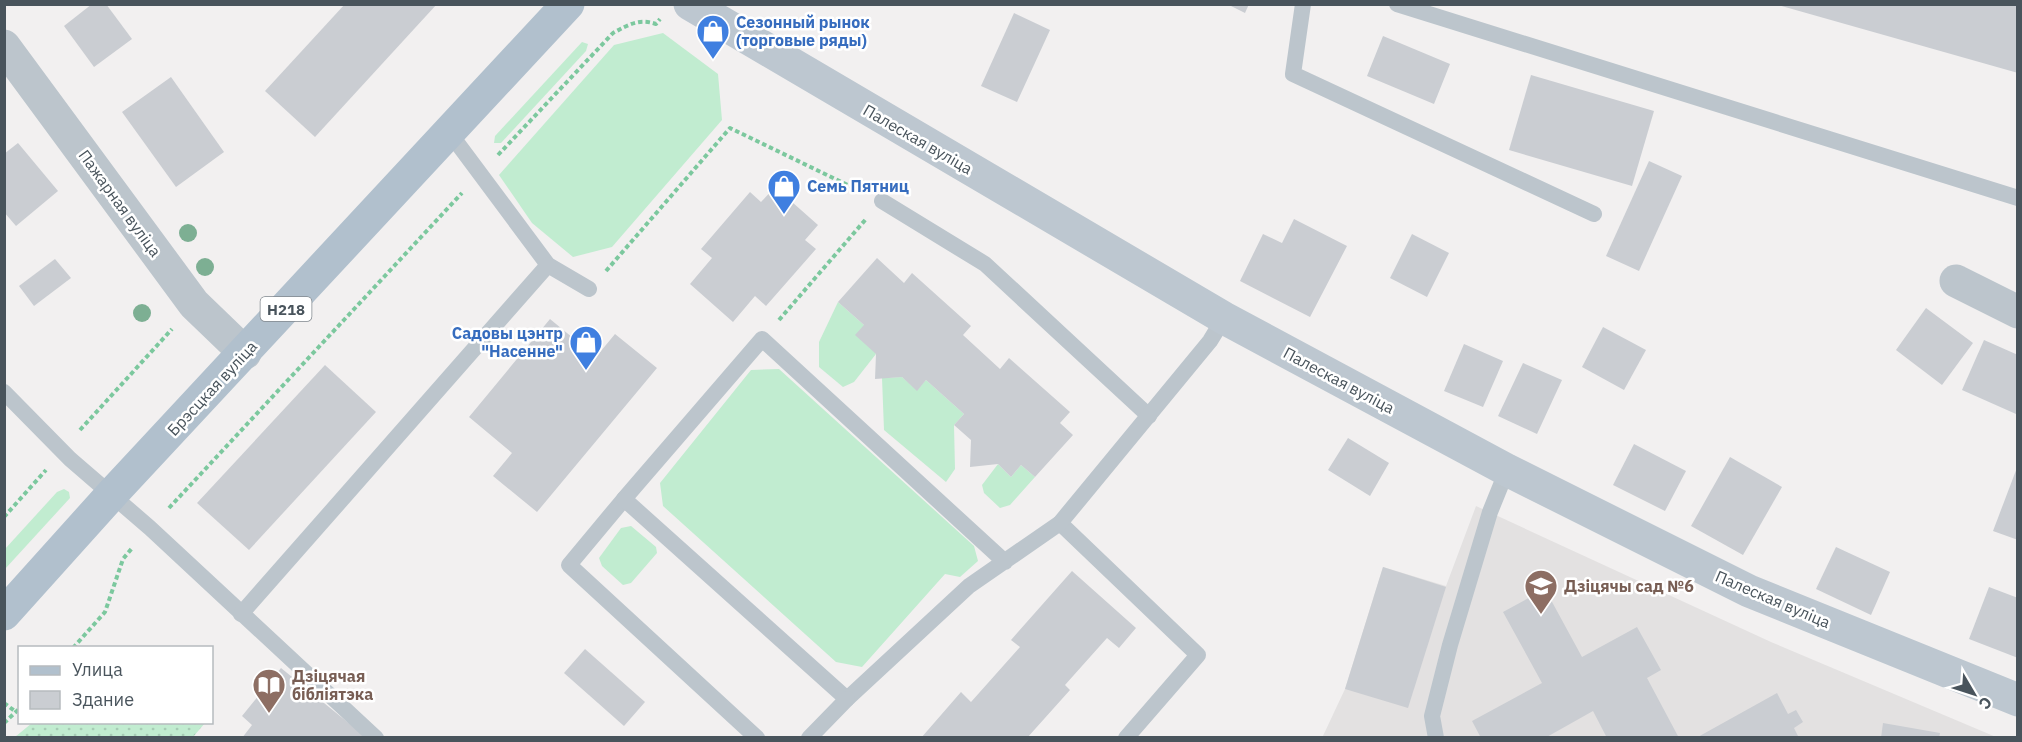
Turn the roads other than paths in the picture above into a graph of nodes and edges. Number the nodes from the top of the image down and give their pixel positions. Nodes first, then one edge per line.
1 (568, 4) edge
2 (1302, 4) edge
3 (1397, 4) edge
4 (676, 10) edge
5 (4, 46) edge
6 (449, 132) junction
7 (2018, 198) edge
8 (882, 201) road end
9 (1594, 214) dead end
10 (548, 265) junction
11 (1956, 281) dead end
12 (589, 290) road end
13 (2018, 312) edge
14 (1224, 318) junction
15 (245, 353) junction
16 (4, 392) edge
17 (1149, 416) junction
18 (1507, 470) junction
19 (111, 495) junction
20 (624, 499) junction
21 (1060, 524) junction
22 (1005, 562) junction
23 (4, 614) edge
24 (241, 614) junction
25 (847, 699) junction
26 (2018, 700) edge
27 (376, 738) edge
28 (757, 738) edge
29 (809, 738) edge
30 (1126, 738) edge
31 (1436, 738) edge

1 - 6 main road, Брэсцкая вуліца / Н218
2 - 9 lane
3 - 7 lane
4 - 14 street, Палеская вуліца
5 - 15 street, Пажарная вуліца
6 - 10 lane
6 - 15 main road, Брэсцкая вуліца / Н218
8 - 17 lane
10 - 12 lane
10 - 24 lane
11 - 13 street
14 - 17 lane
14 - 18 street, Палеская вуліца
15 - 19 main road, Брэсцкая вуліца / Н218
16 - 19 lane
17 - 21 lane
18 - 26 street, Палеская вуліца
18 - 31 lane
19 - 23 main road, Брэсцкая вуліца / Н218
19 - 24 lane
20 - 22 lane
20 - 25 lane
20 - 28 lane
21 - 22 lane
21 - 30 lane
22 - 25 lane
24 - 27 lane
25 - 29 lane

